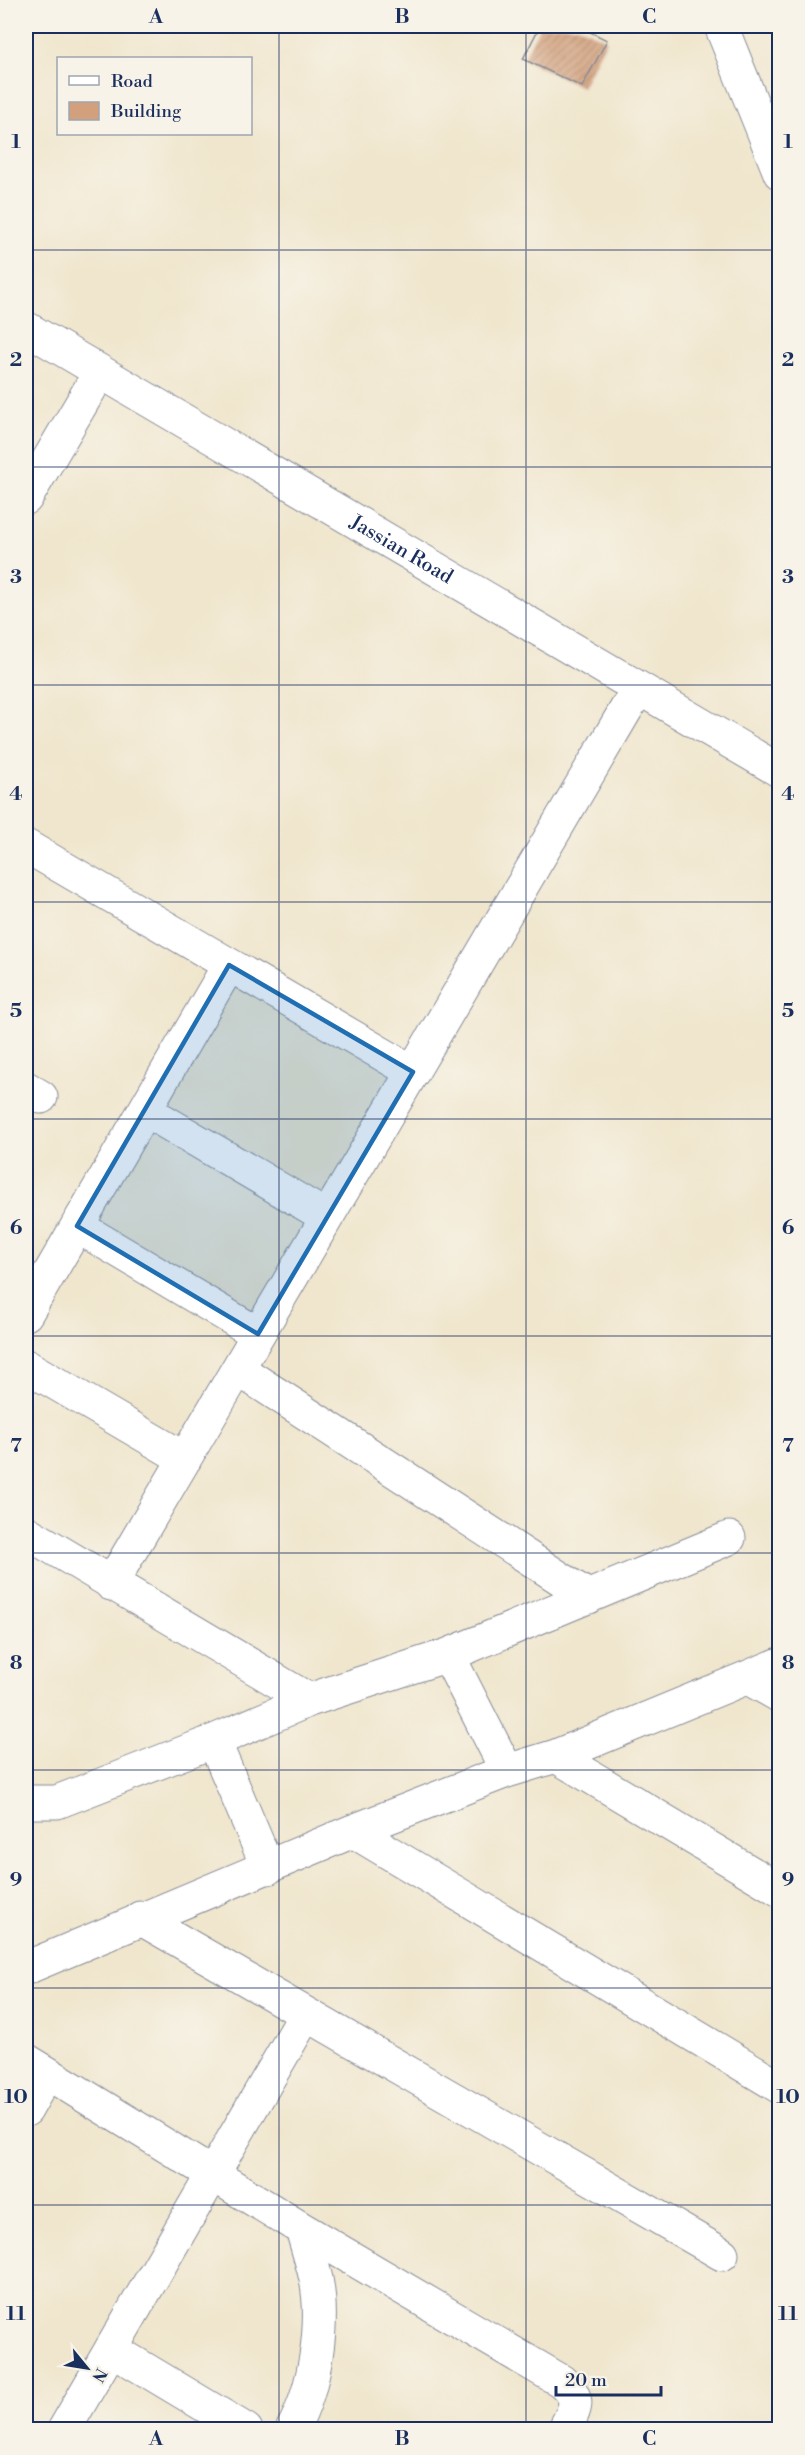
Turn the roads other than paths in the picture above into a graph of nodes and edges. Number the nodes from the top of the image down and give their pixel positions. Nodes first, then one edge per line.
1 (725, 28) edge
2 (780, 173) edge
3 (26, 328) edge
4 (100, 372) junction
5 (26, 498) edge
6 (638, 689) junction
7 (780, 771) edge
8 (26, 846) edge
9 (229, 965) junction
10 (413, 1072) junction
11 (145, 1110) junction
12 (327, 1216) junction
13 (77, 1226) junction
14 (26, 1314) edge
15 (258, 1334) junction
16 (26, 1366) edge
17 (238, 1369) junction
18 (185, 1459) junction
19 (26, 1533) edge
20 (729, 1538) dead end
21 (111, 1584) junction
22 (589, 1597) junction
23 (448, 1655) junction
24 (780, 1664) edge
25 (748, 1678) junction
26 (780, 1696) edge
27 (309, 1700) junction
28 (214, 1741) junction
29 (556, 1756) junction
30 (507, 1771) junction
31 (26, 1802) edge
32 (353, 1831) junction
33 (268, 1868) junction
34 (780, 1890) edge
35 (140, 1918) junction
36 (26, 1968) edge
37 (306, 2014) junction
38 (36, 2066) edge
39 (780, 2087) edge
40 (26, 2110) edge
41 (212, 2174) junction
42 (302, 2229) junction
43 (722, 2254) dead end
44 (111, 2349) junction
45 (64, 2430) edge
46 (246, 2430) edge
47 (292, 2430) edge
48 (564, 2430) edge

1 - 2 street
3 - 4 street, Jassian Road
4 - 5 street
4 - 6 street, Jassian Road
6 - 7 street, Jassian Road
6 - 10 street
8 - 9 street
9 - 10 street
9 - 11 street
10 - 12 street
11 - 12 street
11 - 13 street
12 - 15 street
13 - 14 street
13 - 15 street
15 - 17 street
16 - 18 street
17 - 18 street
17 - 22 street
18 - 21 street
19 - 21 street
20 - 22 street
21 - 27 street
22 - 23 street
23 - 27 street
23 - 30 street
24 - 25 street
25 - 26 street
25 - 29 street
27 - 28 street
28 - 31 street
28 - 33 street
29 - 30 street
29 - 34 street
30 - 32 street
32 - 33 street
32 - 39 street
33 - 35 street
35 - 36 street
35 - 37 street
37 - 41 street
37 - 43 street
38 - 40 street
38 - 41 street
41 - 42 street
41 - 44 street
42 - 47 street
42 - 48 street
44 - 45 street
44 - 46 street

